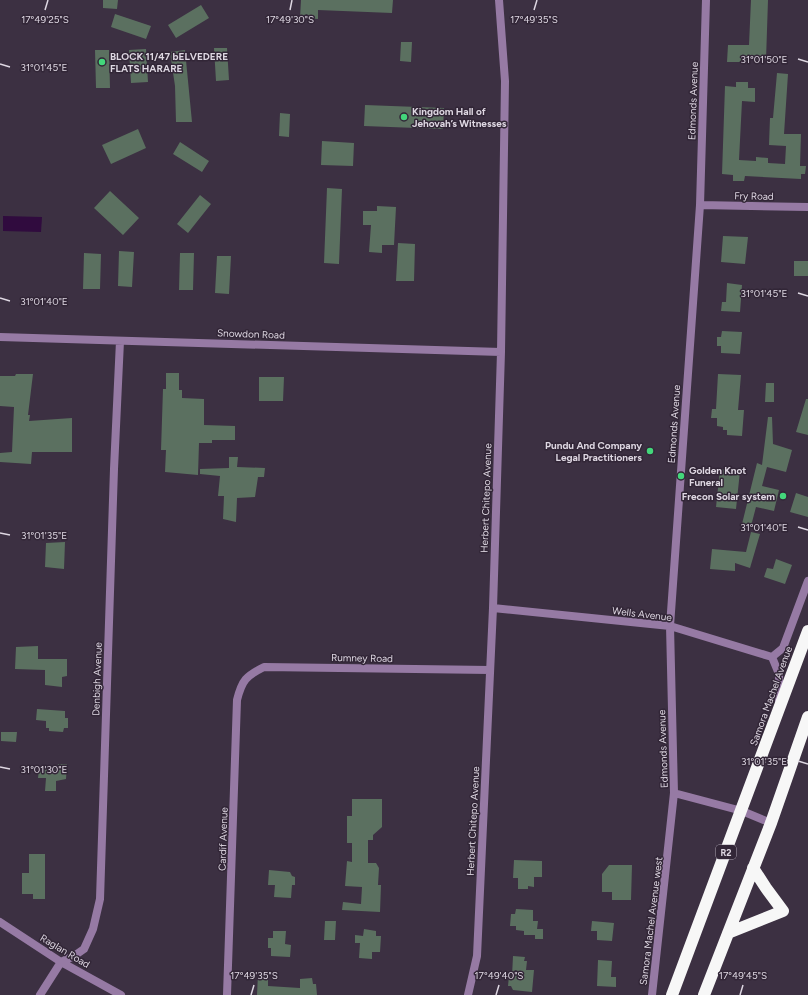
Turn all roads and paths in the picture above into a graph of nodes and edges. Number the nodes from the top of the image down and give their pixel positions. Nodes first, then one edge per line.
1 (499, 0) edge
2 (706, 0) edge
3 (700, 205) junction
4 (808, 207) edge
5 (0, 337) edge
6 (120, 341) junction
7 (501, 352) junction
8 (808, 581) edge
9 (492, 608) junction
10 (670, 626) junction
11 (808, 630) edge
12 (772, 657) junction
13 (490, 670) junction
14 (241, 684) joint
15 (779, 709) junction
16 (808, 717) edge
17 (674, 793) junction
18 (742, 811) junction
19 (770, 823) junction
20 (669, 850) joint
21 (753, 868) junction
22 (0, 922) edge
23 (728, 933) junction
24 (61, 962) junction
25 (40, 995) edge
26 (121, 995) edge
27 (227, 995) edge
28 (468, 995) edge
29 (652, 995) edge
30 (672, 995) edge
31 (704, 995) edge

1 - 7 street, Herbert Chitepo Avenue
2 - 3 street, Edmonds Avenue
3 - 4 street, Fry Road
3 - 10 street, Edmonds Avenue
5 - 6 street, Snowdon Road
6 - 7 street, Snowdon Road
6 - 24 street, Denbigh Avenue
7 - 9 street, Herbert Chitepo Avenue
8 - 12 street
9 - 10 street, Wells Avenue
9 - 13 street, Herbert Chitepo Avenue
10 - 12 street, Wells Avenue
10 - 17 street, Edmonds Avenue
11 - 15 highway, Samora Machel Avenue / R2
12 - 15 street
13 - 14 street, Rumney Road
13 - 28 street, Herbert Chitepo Avenue
14 - 27 street, Cardif Avenue
15 - 18 highway, Samora Machel Avenue / R2
16 - 19 highway
17 - 18 street
17 - 20 street, Edmonds Avenue
18 - 19 street
18 - 30 highway, Samora Machel Avenue / R2
19 - 21 highway
20 - 29 street, Samora Machel Avenue west
21 - 23 highway
21 - 23 highway
22 - 24 street, Raglan Road
23 - 31 highway
24 - 25 street, Denbigh Avenue
24 - 26 street, Raglan Road

